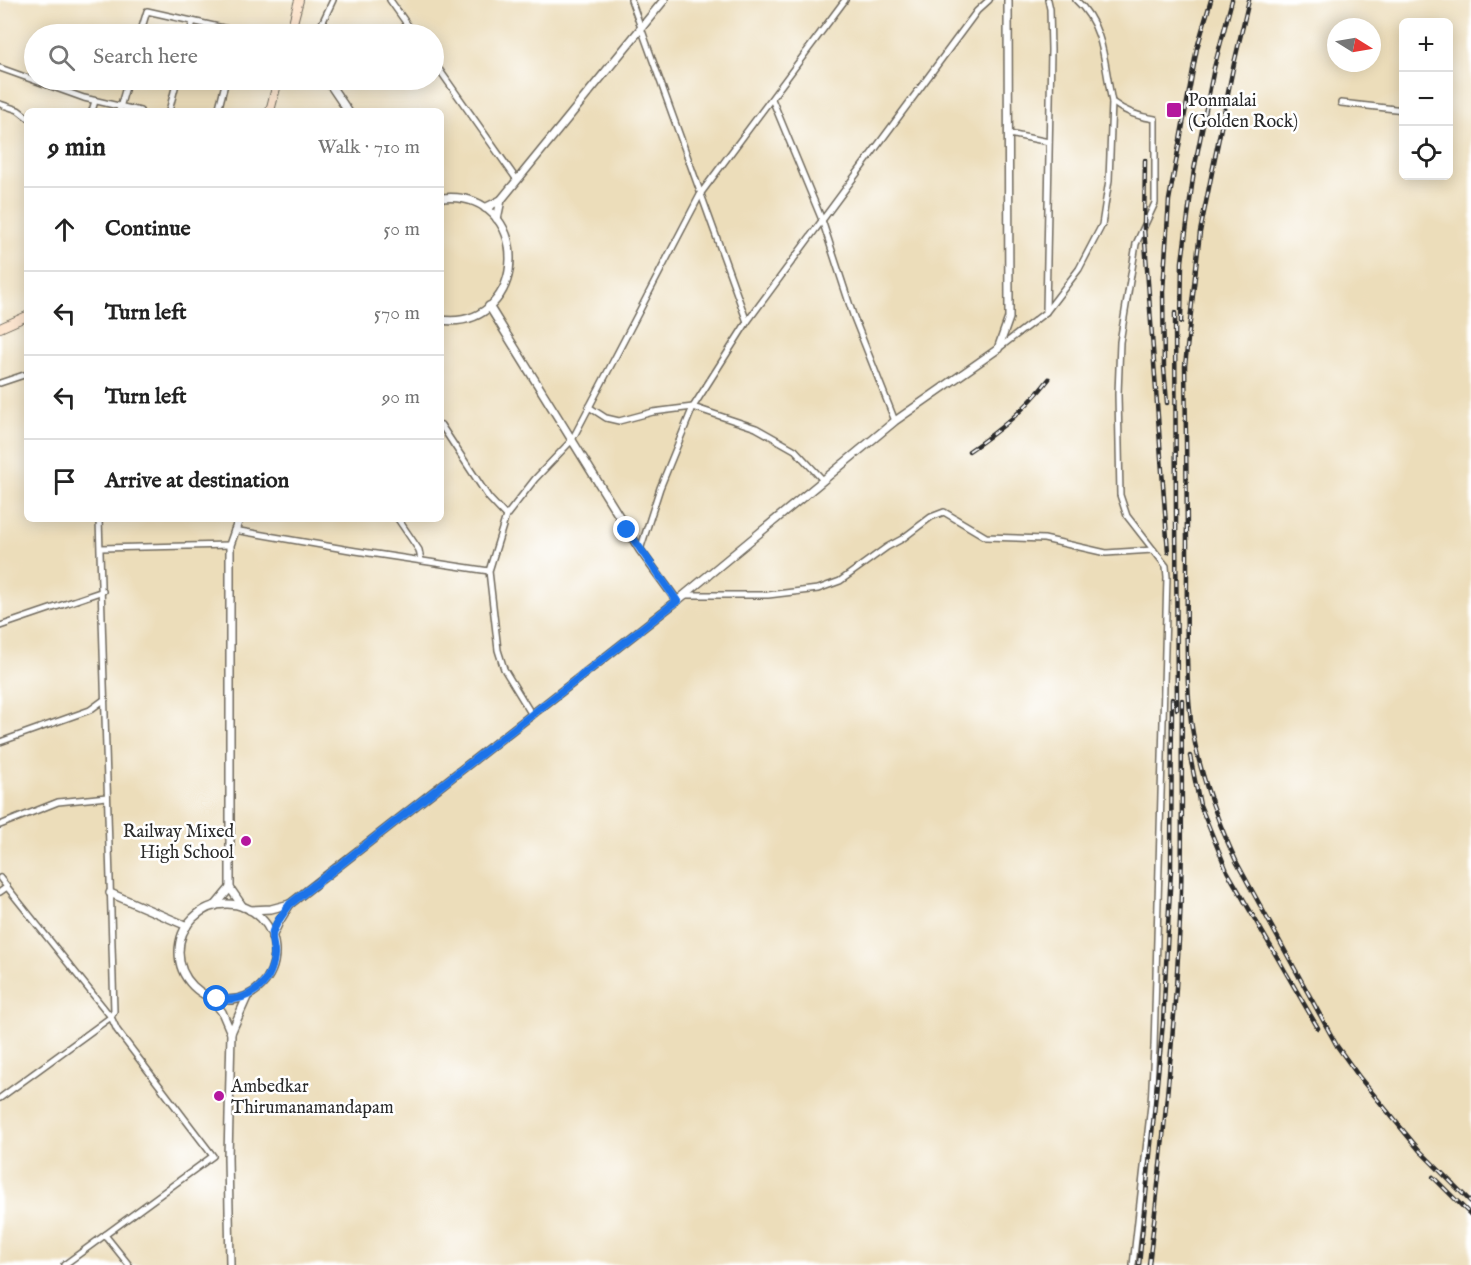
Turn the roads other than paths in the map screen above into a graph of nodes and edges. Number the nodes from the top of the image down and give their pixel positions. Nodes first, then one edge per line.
1 (299, 0) edge
2 (333, 0) edge
3 (390, 0) edge
4 (631, 0) edge
5 (664, 0) edge
6 (844, 0) edge
7 (989, 0) edge
8 (1008, 0) edge
9 (1048, 0) edge
10 (1076, 0) edge
11 (193, 22) joint
12 (143, 24) edge
13 (200, 24) edge
14 (294, 24) edge
15 (322, 24) edge
16 (407, 24) edge
17 (641, 28) junction
18 (0, 68) edge
19 (24, 76) edge
20 (444, 76) edge
21 (63, 90) edge
22 (125, 90) edge
23 (174, 90) edge
24 (223, 90) edge
25 (275, 90) edge
26 (334, 90) edge
27 (772, 99) junction
28 (95, 101) junction
29 (1112, 102) junction
30 (1341, 103) dead end
31 (0, 104) edge
32 (93, 108) edge
33 (117, 108) edge
34 (120, 108) edge
35 (170, 108) edge
36 (219, 108) edge
37 (271, 108) edge
38 (346, 108) edge
39 (1399, 109) edge
40 (24, 115) edge
41 (1009, 134) junction
42 (1049, 142) junction
43 (517, 180) junction
44 (701, 193) junction
45 (444, 198) edge
46 (501, 200) junction
47 (485, 208) junction
48 (497, 219) junction
49 (822, 220) junction
50 (489, 306) junction
51 (1046, 312) junction
52 (24, 317) edge
53 (444, 320) edge
54 (747, 322) junction
55 (0, 328) edge
56 (998, 349) junction
57 (24, 375) edge
58 (0, 383) edge
59 (589, 407) junction
60 (693, 407) junction
61 (895, 421) junction
62 (444, 430) edge
63 (572, 440) junction
64 (823, 480) junction
65 (506, 516) junction
66 (99, 522) edge
67 (238, 522) edge
68 (400, 522) edge
69 (234, 530) junction
70 (230, 545) junction
71 (101, 548) junction
72 (640, 550) junction
73 (1153, 550) junction
74 (421, 560) junction
75 (489, 571) junction
76 (103, 591) junction
77 (685, 595) junction
78 (677, 601) junction
79 (0, 626) edge
80 (105, 699) junction
81 (532, 716) junction
82 (0, 742) edge
83 (107, 796) junction
84 (0, 825) edge
85 (0, 878) edge
86 (7, 887) junction
87 (230, 888) junction
88 (0, 892) edge
89 (110, 893) junction
90 (290, 904) junction
91 (215, 906) junction
92 (246, 909) junction
93 (187, 926) junction
94 (272, 937) junction
95 (210, 997) junction
96 (247, 997) junction
97 (111, 1017) junction
98 (231, 1033) junction
99 (0, 1098) edge
100 (213, 1156) junction
101 (228, 1157) junction
102 (105, 1235) junction
103 (64, 1265) edge
104 (129, 1265) edge
105 (230, 1265) edge
106 (1133, 1265) edge

1 - 14 main road
2 - 15 street
3 - 16 street
4 - 17 street
5 - 17 street
6 - 27 street
7 - 49 street
8 - 41 street
9 - 42 street
10 - 29 street
11 - 12 street
11 - 13 street
17 - 43 street
17 - 44 street
18 - 19 street
20 - 43 street
21 - 28 street
22 - 34 street
23 - 35 street
24 - 36 street
25 - 37 main road
26 - 38 street
27 - 44 street
27 - 49 street
28 - 32 street
28 - 33 street
29 - 51 street
29 - 73 street
30 - 39 street
31 - 40 street
41 - 42 street
41 - 56 street
42 - 51 street
43 - 46 street
44 - 54 street
44 - 59 street
45 - 47 street
46 - 47 street
46 - 48 street
47 - 48 street
48 - 50 street
49 - 54 street
49 - 61 street
50 - 53 street
50 - 63 street
51 - 56 street
52 - 55 main road
54 - 60 street
56 - 61 street
57 - 58 street
59 - 60 street
59 - 63 street
60 - 64 street
60 - 72 street
61 - 64 street
62 - 65 street
63 - 65 street
63 - 72 street
64 - 77 street
65 - 75 street
66 - 71 street
67 - 69 street
68 - 74 street
69 - 70 street
69 - 74 street
70 - 71 street
70 - 87 street
71 - 76 street
72 - 78 street
73 - 77 street
73 - 106 street
74 - 75 street
75 - 81 street
76 - 79 street
76 - 80 street
77 - 78 street
78 - 81 street
80 - 82 street
80 - 83 street
81 - 90 street
83 - 84 street
83 - 89 street
85 - 86 street
86 - 88 street
86 - 97 street
87 - 91 street
87 - 92 street
89 - 93 street
89 - 97 street
90 - 92 street
90 - 94 street
91 - 92 street
91 - 93 street
92 - 94 street
93 - 95 street
94 - 96 street
95 - 96 street
95 - 98 street
96 - 98 street
97 - 99 street
97 - 100 street
98 - 101 street
100 - 101 street
100 - 102 street
101 - 105 street
102 - 103 street
102 - 104 street

